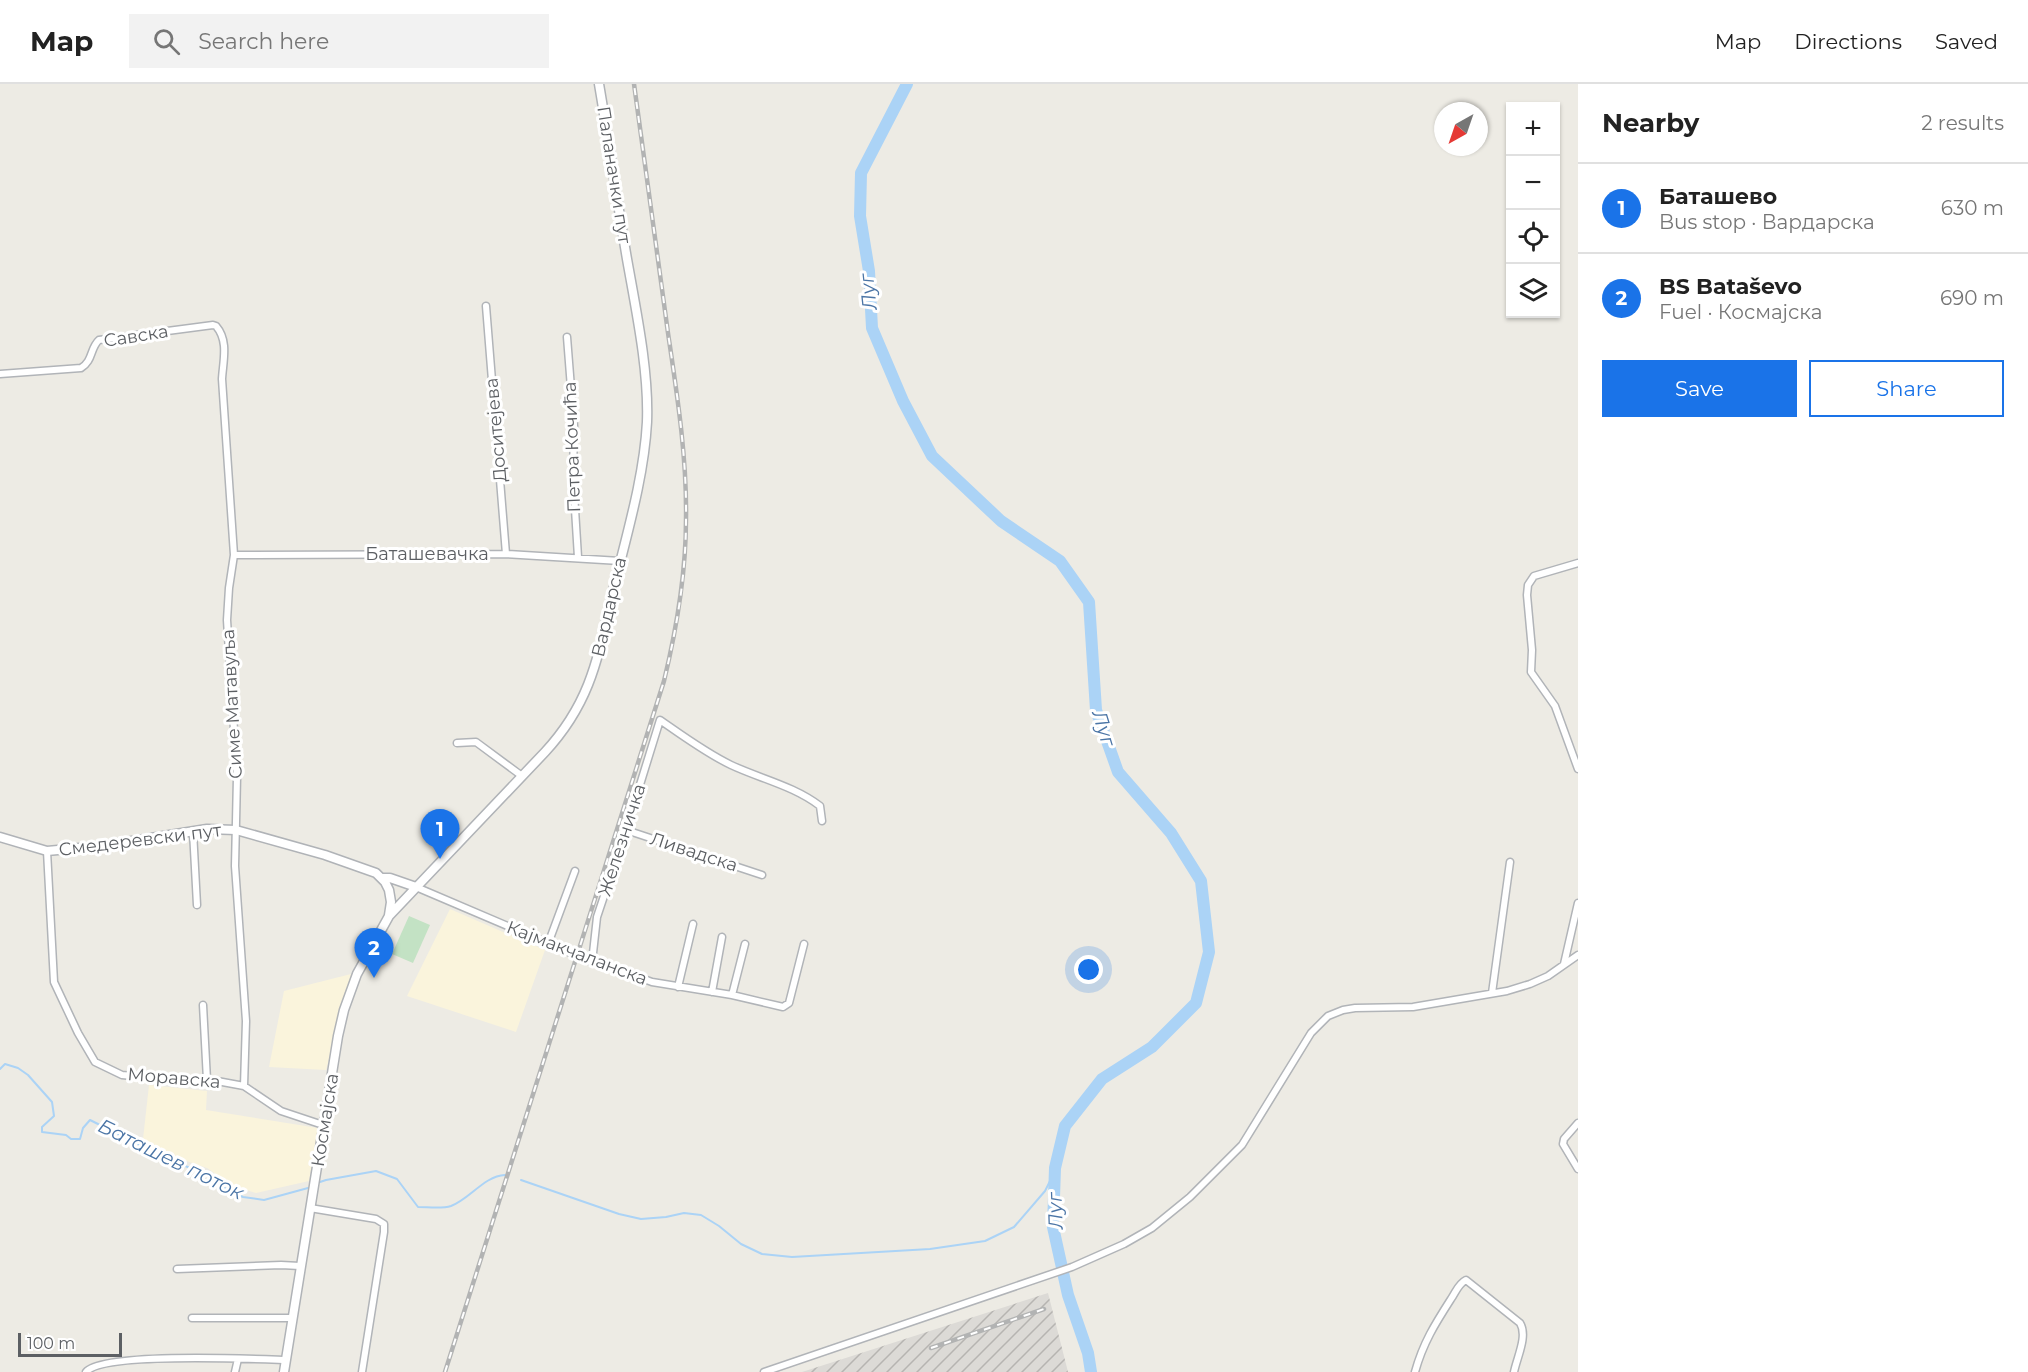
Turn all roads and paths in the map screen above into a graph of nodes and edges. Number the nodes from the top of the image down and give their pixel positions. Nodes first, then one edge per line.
1 (599, 84) edge
2 (628, 265) joint
3 (486, 306) dead end
4 (216, 326) joint
5 (567, 337) dead end
6 (0, 374) edge
7 (506, 554) junction
8 (234, 555) junction
9 (578, 557) junction
10 (620, 561) junction
11 (1578, 563) edge
12 (457, 743) dead end
13 (1578, 770) edge
14 (522, 776) junction
15 (822, 821) dead end
16 (236, 830) junction
17 (626, 830) junction
18 (193, 831) junction
19 (0, 837) edge
20 (47, 851) junction
21 (1510, 862) dead end
22 (575, 871) dead end
23 (762, 875) dead end
24 (382, 878) junction
25 (416, 887) junction
26 (1578, 903) edge
27 (197, 906) dead end
28 (389, 916) junction
29 (693, 924) dead end
30 (722, 937) dead end
31 (548, 944) junction
32 (745, 944) dead end
33 (804, 944) dead end
34 (1578, 955) edge
35 (592, 962) junction
36 (1564, 964) junction
37 (678, 987) junction
38 (712, 992) junction
39 (1492, 993) junction
40 (732, 995) junction
41 (203, 1005) dead end
42 (207, 1080) junction
43 (243, 1086) junction
44 (1578, 1123) edge
45 (323, 1125) junction
46 (1578, 1169) edge
47 (310, 1208) junction
48 (300, 1266) junction
49 (177, 1269) dead end
50 (192, 1318) dead end
51 (292, 1318) junction
52 (238, 1359) junction
53 (286, 1360) junction
54 (86, 1372) edge
55 (236, 1372) edge
56 (284, 1372) edge
57 (362, 1372) edge
58 (764, 1372) edge
59 (1415, 1372) edge
60 (1514, 1372) edge

1 - 2 main road, Паланачки пут
2 - 10 main road, Вардарска
3 - 7 street, Доситејева
4 - 6 street, Савска
4 - 8 street, Симе Матавуља
5 - 9 street, Петра Кочића
7 - 8 street, Баташевачка
7 - 9 street, Баташевачка
8 - 16 street, Симе Матавуља
9 - 10 street, Баташевачка
10 - 14 main road, Вардарска
11 - 13 street
12 - 14 street
14 - 25 main road, Вардарска
15 - 17 street, Железничка
16 - 18 main road, Смедеревски пут
16 - 24 main road, Смедеревски пут
16 - 43 street, Симе Матавуља
17 - 23 street, Ливадска
17 - 35 street, Железничка
18 - 20 main road, Смедеревски пут
18 - 27 street
19 - 20 main road, Смедеревски пут
20 - 42 street, Моравска
21 - 39 street
22 - 31 street
24 - 25 main road, Смедеревски пут
24 - 28 main road
25 - 28 main road, Космајска
25 - 31 street, Кајмакчаланска
26 - 36 street
28 - 45 main road, Космајска
29 - 37 street
30 - 38 street
31 - 35 street, Кајмакчаланска
32 - 40 street
33 - 40 street, Кајмакчаланска
34 - 36 street
35 - 37 street, Кајмакчаланска
36 - 39 street
37 - 38 street, Кајмакчаланска
38 - 40 street, Кајмакчаланска
39 - 58 street
41 - 42 street
42 - 43 street, Моравска
43 - 45 street, Моравска
44 - 46 street
45 - 47 main road, Космајска
47 - 48 main road, Космајска
47 - 57 street
48 - 49 street
48 - 51 main road, Космајска
50 - 51 street
51 - 53 main road, Космајска
52 - 53 street
52 - 54 street
52 - 55 street
53 - 56 main road, Космајска
59 - 60 street

